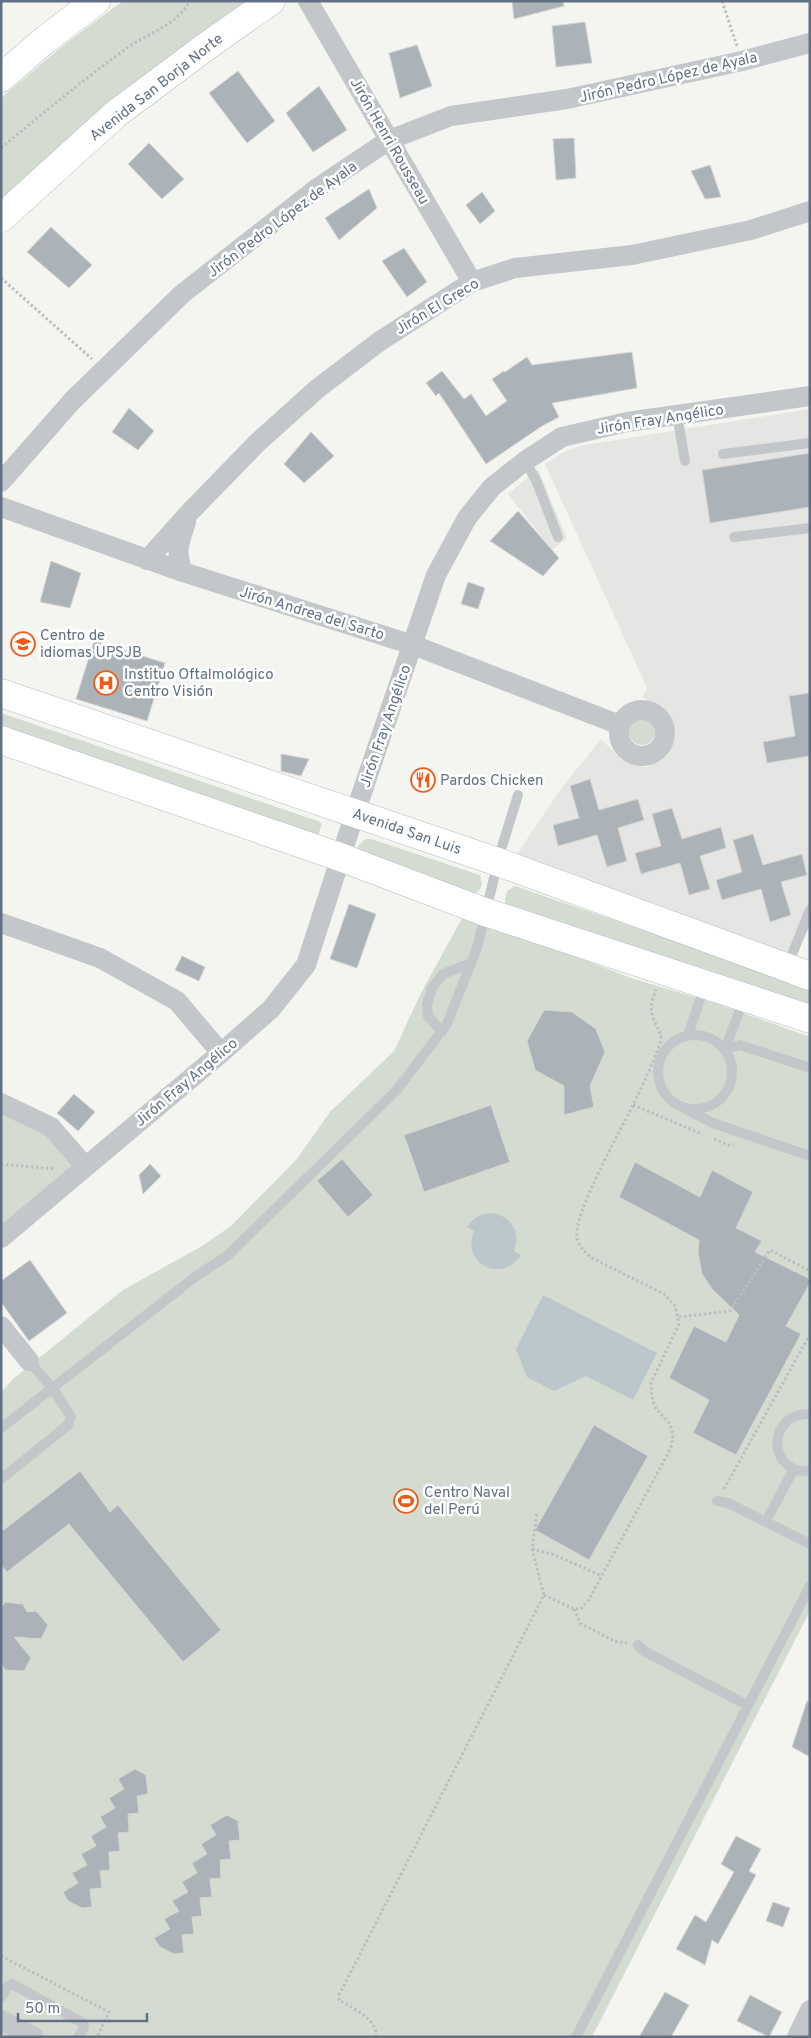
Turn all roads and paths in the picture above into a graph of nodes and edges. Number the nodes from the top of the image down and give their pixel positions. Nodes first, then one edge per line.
1 (96, 1) edge
2 (190, 1) edge
3 (271, 1) edge
4 (308, 1) edge
5 (722, 1) edge
6 (810, 43) edge
7 (742, 61) junction
8 (1, 78) edge
9 (389, 140) junction
10 (1, 148) edge
11 (810, 211) edge
12 (1, 218) edge
13 (1, 278) edge
14 (472, 282) junction
15 (104, 370) junction
16 (810, 396) edge
17 (677, 415) junction
18 (810, 443) edge
19 (723, 454) dead end
20 (525, 461) junction
21 (685, 461) dead end
22 (1, 482) edge
23 (1, 507) edge
24 (190, 513) junction
25 (810, 528) edge
26 (558, 537) dead end
27 (734, 538) dead end
28 (147, 560) junction
29 (183, 572) junction
30 (412, 645) junction
31 (1, 693) edge
32 (620, 725) dead end
33 (1, 740) edge
34 (518, 795) dead end
35 (355, 813) junction
36 (340, 857) junction
37 (498, 862) junction
38 (810, 910) edge
39 (487, 912) junction
40 (1, 923) edge
41 (472, 962) junction
42 (662, 970) junction
43 (798, 972) edge
44 (705, 984) junction
45 (744, 997) junction
46 (810, 1019) edge
47 (442, 1032) junction
48 (688, 1035) junction
49 (725, 1050) junction
50 (221, 1053) junction
51 (658, 1057) junction
52 (810, 1068) edge
53 (1, 1103) edge
54 (682, 1108) junction
55 (810, 1156) edge
56 (1, 1164) edge
57 (82, 1169) junction
58 (1, 1238) edge
59 (810, 1271) edge
60 (810, 1302) edge
61 (810, 1308) edge
62 (679, 1317) junction
63 (1, 1326) edge
64 (810, 1334) edge
65 (29, 1361) joint
66 (53, 1389) junction
67 (810, 1414) edge
68 (1, 1428) edge
69 (794, 1469) junction
70 (810, 1471) edge
71 (1, 1479) edge
72 (717, 1501) joint
73 (537, 1513) dead end
74 (766, 1521) junction
75 (810, 1544) edge
76 (532, 1549) junction
77 (602, 1576) junction
78 (810, 1586) edge
79 (544, 1594) junction
80 (574, 1609) junction
81 (638, 1645) joint
82 (747, 1705) junction
83 (1, 1956) edge
84 (1, 1997) edge
85 (810, 2010) edge
86 (1, 2020) edge
87 (34, 2037) edge
88 (79, 2037) edge
89 (97, 2037) edge
90 (376, 2037) edge
91 (576, 2037) edge
92 (796, 2037) edge

1 - 8 main road
2 - 10 path
3 - 12 main road, Avenida San Borja Norte
4 - 9 street, Jirón Henri Rousseau
5 - 7 path
6 - 7 street, Jirón Pedro López de Ayala
7 - 9 street, Jirón Pedro López de Ayala
9 - 14 street, Jirón Henri Rousseau
9 - 15 street, Jirón Pedro López de Ayala
11 - 14 street, Jirón El Greco
13 - 15 path
14 - 24 street, Jirón El Greco
15 - 22 street, Jirón Pedro López de Ayala
16 - 17 street, Jirón Fray Angélico
17 - 20 street, Jirón Fray Angélico
17 - 21 lane
18 - 19 lane
20 - 26 lane
20 - 30 street, Jirón Fray Angélico
23 - 28 street, Jirón Andrea del Sarto
24 - 28 street, Jirón El Greco
24 - 29 street
25 - 27 lane
28 - 29 street, Jirón Andrea del Sarto
29 - 30 street, Jirón Andrea del Sarto
30 - 32 street, Jirón Andrea del Sarto
30 - 35 street, Jirón Fray Angélico
31 - 35 main road, Avenida San Luis
33 - 36 main road
34 - 37 lane
35 - 36 street, Jirón Fray Angélico
35 - 37 main road, Avenida San Luis
36 - 39 main road
36 - 50 street, Jirón Fray Angélico
37 - 39 lane
37 - 43 main road, Avenida San Luis
38 - 43 lane
39 - 41 lane
39 - 42 main road
40 - 50 street
41 - 47 lane
41 - 47 lane
42 - 44 main road
42 - 51 path
44 - 45 main road
44 - 48 lane
45 - 46 main road
45 - 49 lane
47 - 66 lane
48 - 49 lane
48 - 51 lane
49 - 52 lane
49 - 54 lane
50 - 57 street, Jirón Fray Angélico
51 - 54 lane
51 - 62 path
53 - 57 street
54 - 55 lane
56 - 57 path
57 - 58 street, Jirón Fray Angélico
59 - 62 path
60 - 61 path
62 - 77 path
63 - 65 street
64 - 72 path
65 - 66 lane
66 - 68 lane
66 - 71 lane
67 - 69 lane
69 - 70 lane
69 - 74 lane
72 - 74 lane
73 - 76 path
74 - 75 lane
76 - 77 path
76 - 79 path
77 - 80 path
78 - 82 lane
79 - 80 path
79 - 90 path
80 - 81 path
81 - 82 lane
82 - 91 lane
83 - 89 path
84 - 88 lane
85 - 92 street
86 - 87 street

